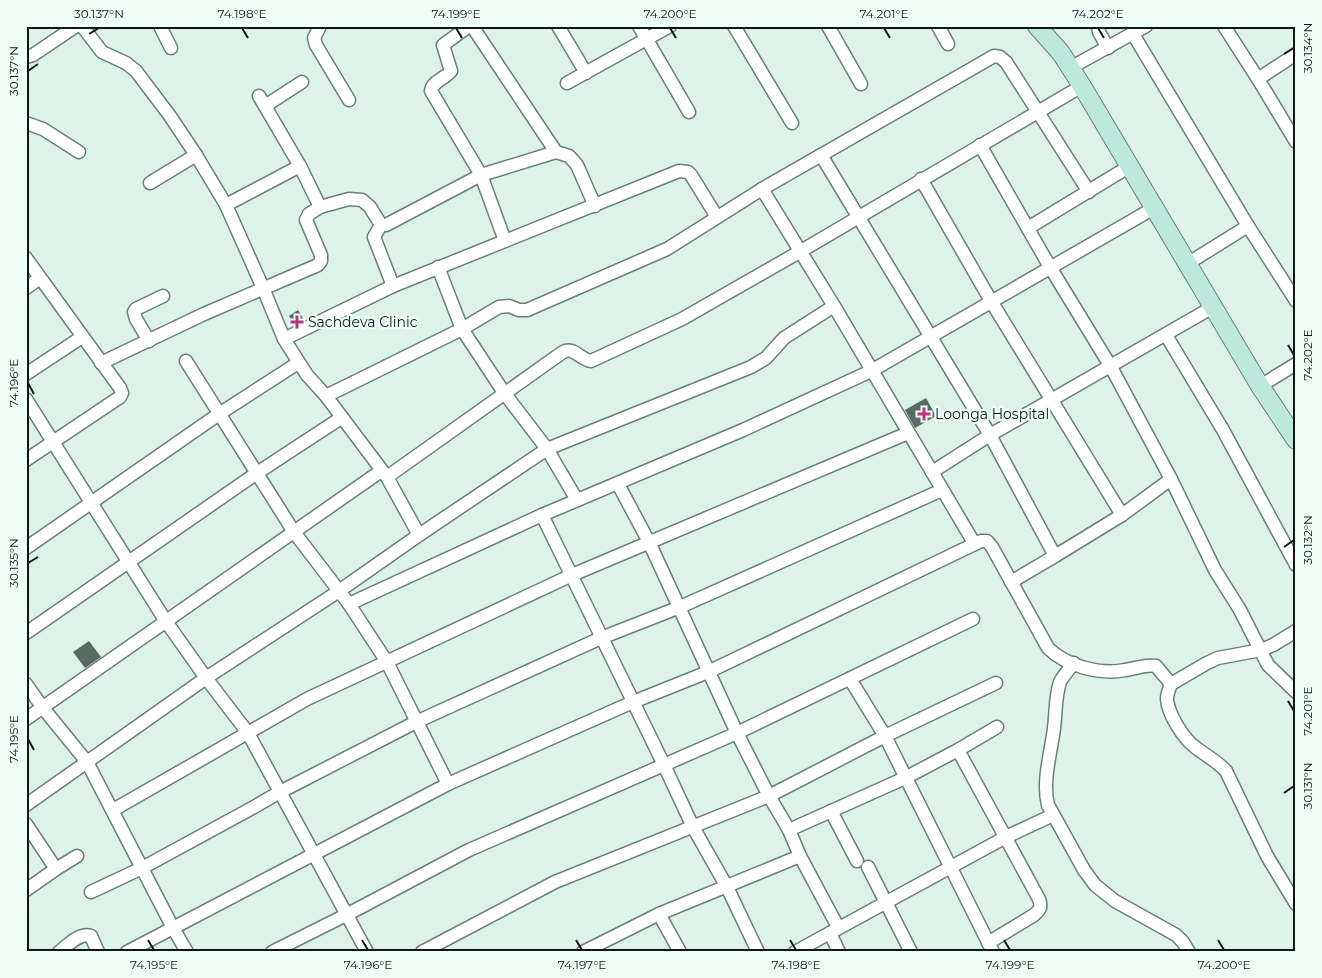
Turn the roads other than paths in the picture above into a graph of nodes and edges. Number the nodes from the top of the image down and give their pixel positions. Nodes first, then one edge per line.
1 (52, 26) edge
2 (76, 26) edge
3 (82, 26) edge
4 (160, 26) edge
5 (320, 26) edge
6 (471, 26) edge
7 (558, 26) edge
8 (639, 26) edge
9 (670, 26) edge
10 (734, 26) edge
11 (828, 26) edge
12 (938, 26) edge
13 (1038, 26) edge
14 (1098, 26) edge
15 (1146, 26) edge
16 (1228, 28) edge
17 (1133, 34) junction
18 (61, 37) junction
19 (646, 39) junction
20 (948, 44) dead end
21 (170, 48) dead end
22 (1108, 48) junction
23 (1296, 54) edge
24 (26, 56) edge
25 (1070, 68) junction
26 (586, 73) junction
27 (1258, 79) junction
28 (302, 82) dead end
29 (567, 83) dead end
30 (861, 84) dead end
31 (1082, 86) junction
32 (349, 100) dead end
33 (689, 112) dead end
34 (1038, 112) junction
35 (26, 123) edge
36 (792, 123) dead end
37 (1296, 142) edge
38 (980, 145) junction
39 (79, 152) dead end
40 (556, 152) junction
41 (196, 155) junction
42 (822, 155) junction
43 (300, 166) junction
44 (1130, 166) junction
45 (482, 174) junction
46 (921, 179) junction
47 (150, 183) dead end
48 (762, 189) junction
49 (1089, 192) junction
50 (226, 205) junction
51 (595, 206) junction
52 (320, 207) junction
53 (1154, 208) junction
54 (860, 217) junction
55 (717, 218) junction
56 (381, 225) junction
57 (1248, 226) junction
58 (1028, 228) junction
59 (505, 241) junction
60 (801, 251) junction
61 (26, 258) edge
62 (1187, 264) junction
63 (438, 267) junction
64 (1050, 267) junction
65 (40, 278) junction
66 (393, 286) junction
67 (26, 288) edge
68 (263, 288) junction
69 (163, 296) dead end
70 (991, 301) junction
71 (1296, 301) edge
72 (834, 306) junction
73 (1213, 307) junction
74 (462, 329) junction
75 (1166, 334) junction
76 (82, 337) junction
77 (932, 337) junction
78 (284, 339) junction
79 (149, 342) junction
80 (186, 361) dead end
81 (101, 363) junction
82 (298, 363) junction
83 (1296, 364) edge
84 (1111, 367) junction
85 (871, 370) junction
86 (26, 374) edge
87 (1260, 386) junction
88 (505, 394) junction
89 (326, 396) junction
90 (26, 399) edge
91 (1052, 401) junction
92 (219, 414) junction
93 (341, 418) junction
94 (908, 433) junction
95 (990, 436) junction
96 (1296, 440) edge
97 (53, 441) junction
98 (548, 449) junction
99 (26, 460) edge
100 (932, 472) junction
101 (257, 473) junction
102 (384, 474) junction
103 (1171, 479) junction
104 (618, 484) junction
105 (942, 490) junction
106 (577, 500) junction
107 (91, 501) junction
108 (542, 515) junction
109 (1122, 515) junction
110 (294, 532) junction
111 (419, 535) junction
112 (650, 542) junction
113 (974, 543) junction
114 (1292, 546) edge
115 (26, 548) edge
116 (1056, 556) junction
117 (128, 562) junction
118 (1296, 565) edge
119 (572, 575) junction
120 (1011, 582) junction
121 (339, 592) junction
122 (349, 604) junction
123 (680, 606) junction
124 (973, 619) dead end
125 (165, 620) junction
126 (1296, 630) edge
127 (26, 633) edge
128 (601, 638) junction
129 (1261, 650) junction
130 (387, 662) junction
131 (1074, 664) junction
132 (708, 672) junction
133 (206, 678) junction
134 (850, 679) junction
135 (996, 683) dead end
136 (26, 684) edge
137 (1171, 684) junction
138 (1296, 692) edge
139 (633, 702) junction
140 (43, 708) junction
141 (26, 719) edge
142 (416, 722) junction
143 (997, 727) dead end
144 (248, 733) junction
145 (737, 733) junction
146 (885, 736) junction
147 (958, 750) junction
148 (87, 762) junction
149 (664, 765) junction
150 (905, 778) junction
151 (448, 784) junction
152 (280, 792) junction
153 (769, 796) junction
154 (26, 806) edge
155 (113, 810) junction
156 (831, 811) junction
157 (1053, 815) junction
158 (26, 824) edge
159 (692, 827) junction
160 (789, 830) junction
161 (1006, 837) junction
162 (315, 854) junction
163 (76, 856) dead end
164 (800, 856) junction
165 (56, 868) junction
166 (142, 868) junction
167 (951, 868) junction
168 (727, 887) junction
169 (26, 890) edge
170 (91, 892) dead end
171 (884, 902) junction
172 (1296, 904) edge
173 (348, 914) junction
174 (659, 914) junction
175 (173, 928) junction
176 (834, 930) junction
177 (608, 939) junction
178 (991, 947) edge
179 (59, 952) edge
180 (98, 952) edge
181 (127, 952) edge
182 (187, 952) edge
183 (272, 952) edge
184 (367, 952) edge
185 (422, 952) edge
186 (583, 952) edge
187 (614, 952) edge
188 (680, 952) edge
189 (758, 952) edge
190 (794, 952) edge
191 (839, 952) edge
192 (911, 952) edge
193 (1189, 952) edge

1 - 18 street
2 - 18 street
3 - 41 street
4 - 21 street
5 - 32 street
6 - 40 street
6 - 45 street
7 - 26 street
8 - 19 street
9 - 19 street
10 - 36 street
11 - 30 street
12 - 20 street
13 - 25 main road
14 - 22 street
15 - 17 street
16 - 27 street
17 - 22 street
17 - 57 street
18 - 24 street
19 - 26 street
19 - 33 street
22 - 25 street
23 - 27 street
25 - 31 main road
26 - 29 street
27 - 37 street
28 - 43 street
31 - 34 street
31 - 44 main road
34 - 38 street
34 - 42 street
34 - 49 street
35 - 39 street
38 - 46 street
38 - 58 street
40 - 45 street
40 - 51 street
41 - 47 street
41 - 50 street
42 - 48 street
42 - 54 street
43 - 50 street
43 - 52 street
44 - 49 street
44 - 53 main road
45 - 56 street
45 - 59 street
46 - 54 street
46 - 70 street
48 - 55 street
48 - 60 street
49 - 58 street
50 - 68 street
51 - 55 street
51 - 59 street
52 - 56 street
52 - 68 street
53 - 62 main road
53 - 64 street
54 - 60 street
54 - 77 street
55 - 74 street
56 - 66 street
57 - 62 street
57 - 71 street
58 - 64 street
59 - 63 street
60 - 72 street
60 - 88 street
61 - 65 street
62 - 73 main road
63 - 66 street
63 - 74 street
64 - 70 street
64 - 84 street
65 - 67 street
65 - 76 street
66 - 78 street
68 - 78 street
68 - 79 street
69 - 79 street
70 - 77 street
70 - 91 street
72 - 85 street
72 - 98 street
73 - 75 street
73 - 87 main road
74 - 88 street
74 - 89 street
75 - 84 street
75 - 114 street
76 - 81 street
76 - 86 street
77 - 85 street
77 - 95 street
78 - 82 street
79 - 81 street
80 - 92 street
81 - 97 street
82 - 89 street
82 - 92 street
83 - 87 street
84 - 91 street
84 - 103 street
85 - 94 street
85 - 104 street
87 - 96 main road
88 - 98 street
88 - 102 street
89 - 93 street
90 - 97 street
91 - 95 street
91 - 109 street
92 - 101 street
92 - 107 street
93 - 101 street
93 - 102 street
94 - 100 street
94 - 112 street
95 - 100 street
95 - 116 street
97 - 99 street
97 - 107 street
98 - 106 street
98 - 111 street
100 - 105 street
101 - 110 street
101 - 117 street
102 - 110 street
102 - 111 street
103 - 109 street
103 - 129 street
104 - 106 street
104 - 112 street
105 - 113 street
105 - 123 street
106 - 108 street
107 - 115 street
107 - 117 street
108 - 119 street
108 - 122 street
109 - 116 street
110 - 121 street
110 - 125 street
111 - 121 street
112 - 119 street
112 - 123 street
113 - 120 street
113 - 132 street
114 - 118 street
116 - 120 street
117 - 125 street
117 - 127 street
119 - 128 street
119 - 130 street
120 - 131 street
121 - 122 street
121 - 133 street
122 - 130 street
123 - 128 street
123 - 132 street
124 - 134 street
125 - 133 street
125 - 140 street
126 - 129 street
128 - 139 street
128 - 142 street
129 - 137 street
129 - 138 street
130 - 142 street
130 - 144 street
131 - 137 street
131 - 157 street
132 - 139 street
132 - 145 street
133 - 144 street
133 - 148 street
134 - 145 street
134 - 146 street
135 - 146 street
136 - 140 street
137 - 172 street
139 - 149 street
139 - 151 street
140 - 141 street
140 - 148 street
142 - 151 street
142 - 152 street
143 - 147 street
144 - 152 street
144 - 155 street
145 - 149 street
145 - 153 street
146 - 150 street
146 - 153 street
147 - 150 street
147 - 161 street
148 - 154 street
148 - 155 street
149 - 159 street
149 - 173 street
150 - 156 street
150 - 167 street
151 - 162 street
152 - 162 street
152 - 166 street
153 - 159 street
153 - 160 street
155 - 166 street
156 - 160 street
156 - 171 street
157 - 161 street
157 - 193 street
158 - 165 street
159 - 168 street
159 - 185 street
160 - 164 street
161 - 167 street
161 - 178 street
162 - 173 street
162 - 175 street
163 - 165 street
164 - 168 street
164 - 176 street
165 - 169 street
166 - 170 street
166 - 175 street
167 - 171 street
167 - 178 street
168 - 174 street
168 - 189 street
171 - 176 street
171 - 192 street
173 - 183 street
173 - 184 street
174 - 177 street
174 - 188 street
175 - 181 street
175 - 182 street
176 - 190 street
176 - 191 street
177 - 186 street
177 - 187 street
179 - 180 street

